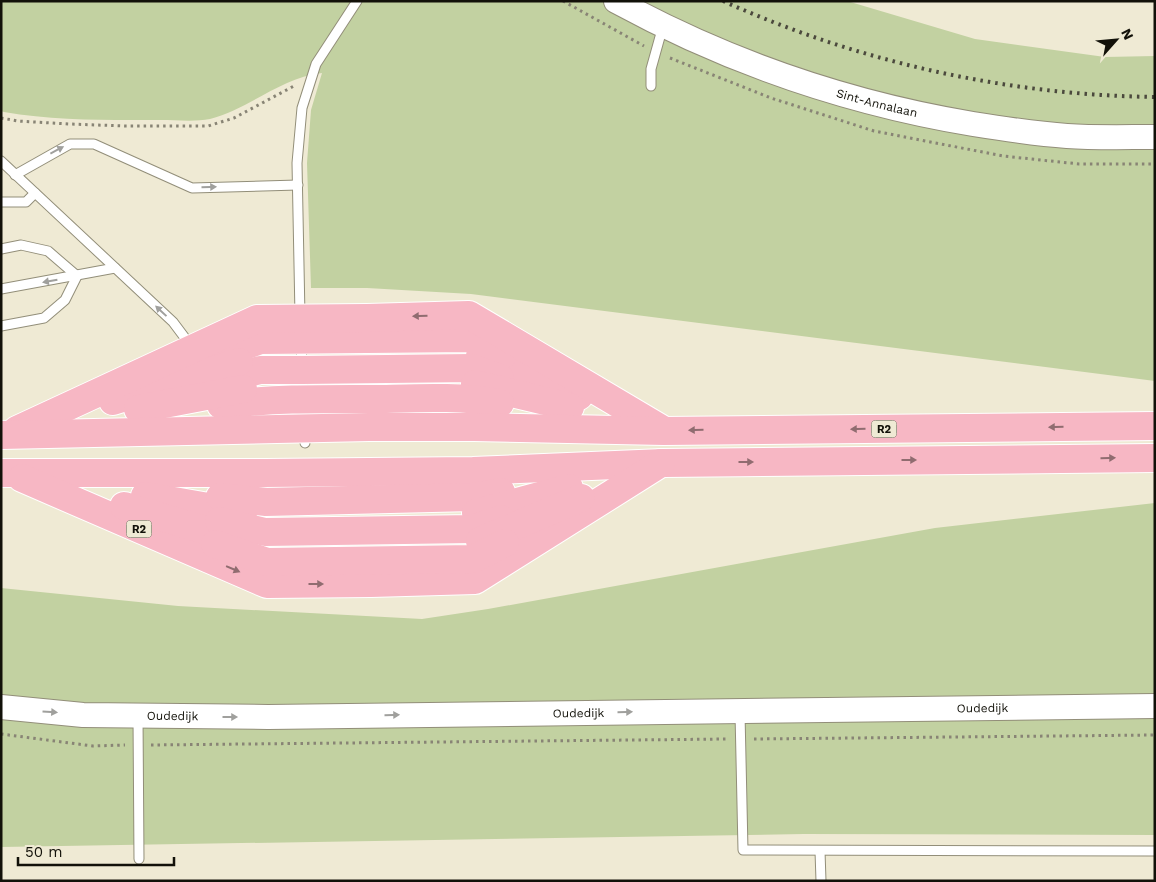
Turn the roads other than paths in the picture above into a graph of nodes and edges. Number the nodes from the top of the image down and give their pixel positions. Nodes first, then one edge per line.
1 (357, 1) edge
2 (616, 1) edge
3 (663, 26) junction
4 (651, 86) dead end
5 (1155, 137) edge
6 (1, 161) edge
7 (15, 175) junction
8 (298, 185) junction
9 (35, 194) junction
10 (1, 202) edge
11 (1, 249) edge
12 (115, 268) junction
13 (76, 276) junction
14 (1, 289) edge
15 (1, 326) edge
16 (302, 373) junction
17 (225, 392) junction
18 (1155, 426) edge
19 (664, 431) junction
20 (4, 435) edge
21 (1155, 458) edge
22 (662, 463) junction
23 (6, 473) edge
24 (1155, 706) edge
25 (1, 707) edge
26 (740, 710) junction
27 (138, 716) junction
28 (820, 850) junction
29 (1155, 851) edge
30 (138, 859) dead end
31 (821, 881) edge

1 - 8 lane
2 - 3 street, Sint-Annalaan
3 - 4 lane
3 - 5 street, Sint-Annalaan
6 - 7 lane
7 -> 8 lane
7 - 9 lane
8 - 16 lane
9 - 10 lane
9 - 12 lane
11 - 13 lane
12 - 13 lane
17 -> 12 lane
13 -> 14 lane
13 - 15 lane
16 - 17 highway, R2
16 - 17 highway, R2
16 - 17 highway, R2
16 - 19 highway, R2
16 - 19 highway, R2
16 - 19 highway, R2
19 -> 16 highway, R2
16 - 20 highway, R2
17 - 20 highway, R2
17 - 20 highway, R2
17 - 20 highway, R2
18 -> 19 highway, R2
22 -> 21 highway, R2
22 - 23 highway, R2
22 - 23 highway, R2
22 - 23 highway, R2
23 -> 22 highway, R2
24 - 26 street, Oudedijk
25 -> 27 street, Oudedijk
27 -> 26 street, Oudedijk
26 - 28 lane
27 - 30 lane
28 - 29 lane
28 - 31 lane

